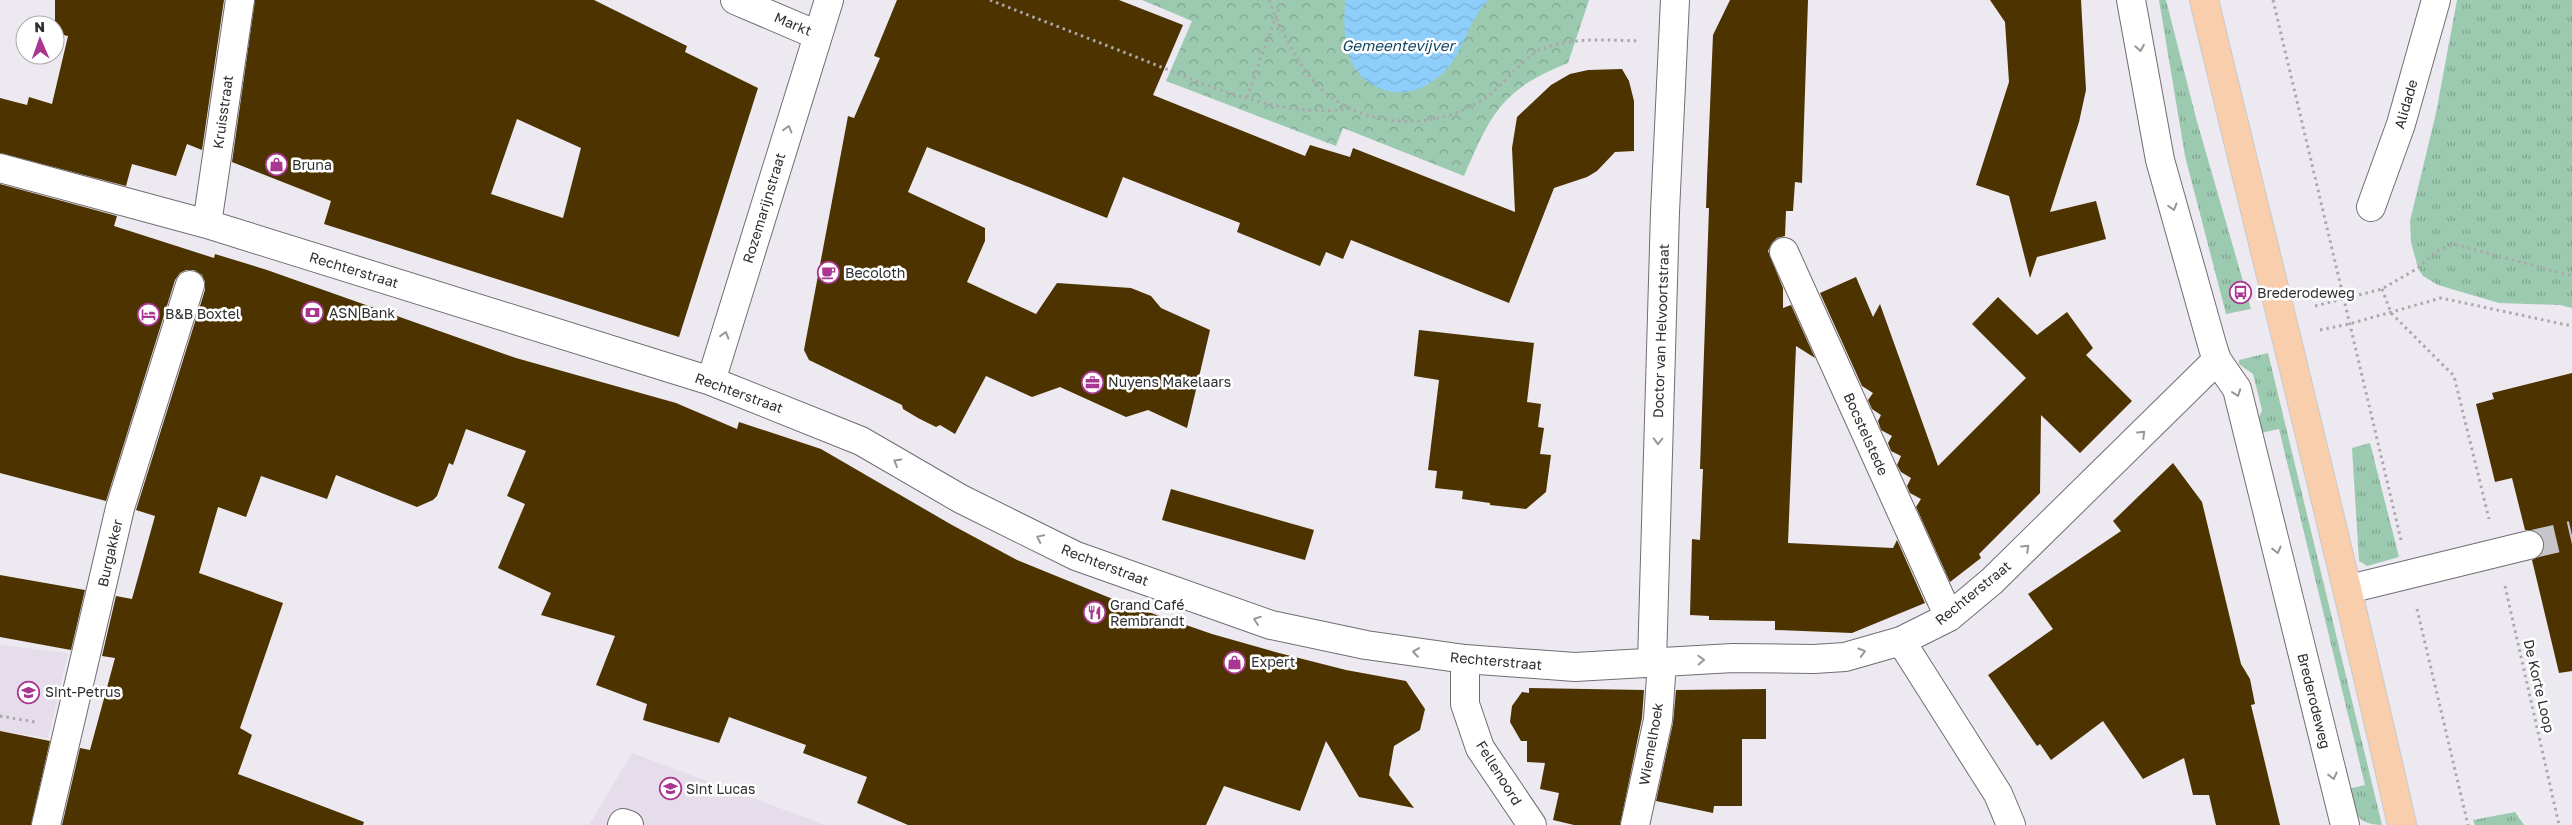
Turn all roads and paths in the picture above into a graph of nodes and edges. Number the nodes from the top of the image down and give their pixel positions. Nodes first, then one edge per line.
1 (240, 0) edge
2 (735, 0) edge
3 (829, 0) edge
4 (990, 0) edge
5 (1269, 0) edge
6 (1282, 0) edge
7 (1675, 0) edge
8 (2131, 0) edge
9 (2204, 0) edge
10 (2273, 0) edge
11 (2436, 0) edge
12 (1275, 18) junction
13 (817, 35) junction
14 (1673, 41) junction
15 (1247, 98) junction
16 (1349, 109) junction
17 (0, 168) edge
18 (2371, 207) dead end
19 (207, 224) junction
20 (1784, 252) dead end
21 (2572, 276) edge
22 (190, 286) dead end
23 (2382, 289) junction
24 (2343, 299) junction
25 (2391, 312) junction
26 (2349, 324) junction
27 (2282, 326) junction
28 (2572, 326) edge
29 (2217, 360) junction
30 (711, 381) junction
31 (2528, 545) tunnel mouth
32 (2497, 552) junction
33 (2409, 574) junction
34 (2349, 589) junction
35 (1948, 617) junction
36 (1902, 641) junction
37 (1465, 659) junction
38 (1657, 662) junction
39 (46, 825) edge
40 (622, 825) edge
41 (629, 825) edge
42 (1532, 825) edge
43 (1635, 825) edge
44 (2011, 825) edge
45 (2345, 825) edge
46 (2402, 825) edge
47 (2468, 825) edge
48 (2559, 825) edge

1 - 19 street, Kruisstraat
2 - 13 street, Markt
3 - 13 street, Markt
4 - 15 path
5 - 12 path
6 - 12 path
7 - 14 street, Doctor van Helvoortstraat
8 -> 29 street, Brederodeweg
9 - 27 main road
10 - 24 path
11 - 18 street, Alidade
12 - 15 path
12 - 16 path
30 -> 13 street, Rozemarijnstraat
14 - 16 path
14 -> 38 street, Doctor van Helvoortstraat
15 - 16 path
17 - 19 street, Rechterstraat
19 - 30 street, Rechterstraat
20 - 35 street, Bocstelstede
21 - 23 path
22 - 39 street, Burgakker
23 - 24 path
23 - 25 path
24 - 26 path
24 - 27 path
25 - 26 path
25 - 28 path
25 - 32 path, De Korte Loop
26 - 27 path
26 - 33 path
27 - 34 main road
35 -> 29 street, Rechterstraat
29 -> 45 street, Brederodeweg
37 -> 30 street, Rechterstraat
31 - 32 street
32 - 33 street
32 - 48 path, De Korte Loop
33 - 34 street
33 - 47 path
34 - 46 main road
35 - 36 street, Rechterstraat
38 -> 36 street, Rechterstraat
36 - 44 street
37 - 38 street, Rechterstraat
37 - 42 street, Fellenoord
38 - 43 street, Wiemelhoek
40 - 41 street

